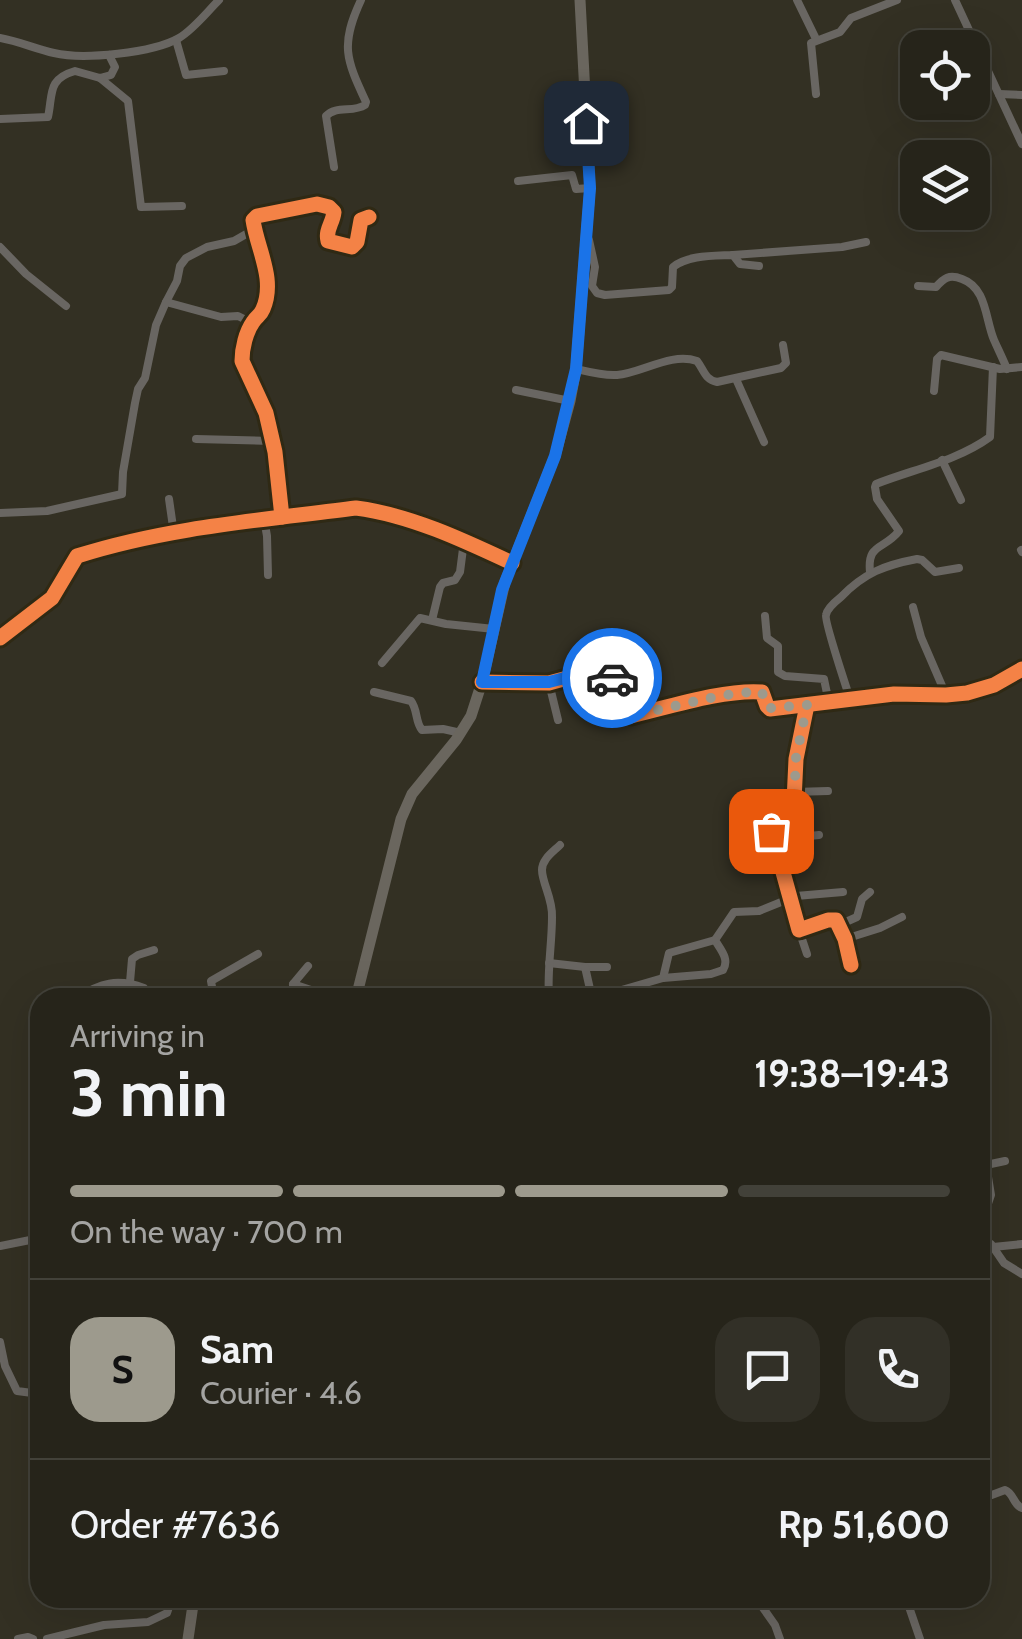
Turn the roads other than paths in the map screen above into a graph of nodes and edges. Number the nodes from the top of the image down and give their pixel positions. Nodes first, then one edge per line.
1 (219, 0) edge
2 (361, 0) edge
3 (580, 0) edge
4 (798, 0) edge
5 (897, 0) edge
6 (955, 0) edge
7 (0, 38) edge
8 (176, 40) junction
9 (816, 40) junction
10 (66, 55) junction
11 (109, 55) junction
12 (224, 71) dead end
13 (75, 72) junction
14 (100, 78) junction
15 (816, 94) dead end
16 (999, 94) junction
17 (1022, 94) edge
18 (0, 118) edge
19 (1022, 144) edge
20 (334, 167) dead end
21 (518, 181) dead end
22 (590, 188) junction
23 (182, 206) dead end
24 (369, 216) dead end
25 (254, 229) junction
26 (587, 232) junction
27 (866, 242) dead end
28 (0, 247) edge
29 (733, 255) junction
30 (759, 266) dead end
31 (918, 286) dead end
32 (166, 302) junction
33 (66, 306) dead end
34 (252, 323) junction
35 (783, 345) dead end
36 (993, 367) junction
37 (1022, 367) edge
38 (1007, 368) junction
39 (576, 369) junction
40 (736, 380) junction
41 (516, 390) dead end
42 (934, 392) dead end
43 (570, 401) junction
44 (196, 439) dead end
45 (272, 441) junction
46 (764, 442) dead end
47 (942, 460) junction
48 (170, 499) dead end
49 (961, 500) dead end
50 (0, 513) edge
51 (282, 518) junction
52 (264, 519) junction
53 (174, 534) junction
54 (464, 541) junction
55 (512, 563) junction
56 (958, 568) dead end
57 (870, 572) junction
58 (268, 575) dead end
59 (912, 608) dead end
60 (764, 616) dead end
61 (432, 620) junction
62 (494, 629) junction
63 (1, 634) edge
64 (382, 662) dead end
65 (1022, 670) edge
66 (482, 682) junction
67 (549, 682) junction
68 (374, 692) dead end
69 (946, 695) junction
70 (850, 698) junction
71 (829, 703) junction
72 (807, 705) junction
73 (558, 720) dead end
74 (461, 732) junction
75 (828, 791) dead end
76 (794, 792) junction
77 (792, 807) junction
78 (819, 835) dead end
79 (560, 845) dead end
80 (843, 892) dead end
81 (870, 892) dead end
82 (789, 898) junction
83 (902, 917) dead end
84 (840, 924) junction
85 (800, 930) junction
86 (715, 940) junction
87 (845, 940) junction
88 (154, 950) dead end
89 (258, 954) dead end
90 (807, 954) dead end
91 (549, 963) junction
92 (851, 965) dead end
93 (308, 966) dead end
94 (607, 966) dead end
95 (586, 967) junction
96 (662, 978) junction
97 (130, 982) junction
98 (293, 984) junction
99 (96, 988) edge
100 (144, 988) edge
101 (212, 988) edge
102 (293, 988) edge
103 (305, 988) edge
104 (355, 988) edge
105 (549, 988) edge
106 (591, 988) edge
107 (628, 988) edge
108 (1005, 1162) dead end
109 (990, 1164) edge
110 (30, 1241) edge
111 (990, 1244) edge
112 (1022, 1244) edge
113 (994, 1247) junction
114 (2, 1248) edge
115 (1022, 1274) edge
116 (0, 1342) edge
117 (30, 1393) edge
118 (990, 1496) edge
119 (1022, 1508) edge
120 (169, 1608) edge
121 (193, 1608) edge
122 (763, 1608) edge
123 (909, 1608) edge
124 (18, 1639) edge
125 (33, 1639) edge
126 (47, 1639) edge
127 (188, 1639) edge
128 (780, 1639) edge
129 (920, 1639) edge

1 - 8 street
2 - 20 street
3 - 22 main road
4 - 9 street
5 - 9 street
6 - 16 street
7 - 10 street
8 - 11 street
8 - 12 street
9 - 15 street
10 - 11 street
10 - 13 street
11 - 14 street
13 - 14 street
13 - 18 street
14 - 23 street
16 - 17 street
16 - 19 street
21 - 22 street
22 - 26 main road
24 - 25 street
25 - 32 street
25 - 34 street
26 - 29 street
26 - 39 main road
27 - 29 street
28 - 33 street
29 - 30 street
31 - 38 street
32 - 34 street
32 - 50 street
34 - 45 street
35 - 40 street
36 - 38 street
36 - 42 street
36 - 47 street
37 - 38 street
39 - 40 street
39 - 43 main road
40 - 46 street
41 - 43 street
43 - 55 main road
44 - 45 street
45 - 51 street
47 - 49 street
47 - 57 street
48 - 53 street
51 - 52 street
51 - 54 street
52 - 53 street
52 - 58 street
53 - 63 street
54 - 55 street
54 - 61 street
55 - 62 main road
56 - 57 street
57 - 70 street
59 - 69 street
60 - 71 street
61 - 62 street
61 - 64 street
62 - 66 main road
65 - 69 street
66 - 67 street
66 - 74 main road
67 - 72 street
67 - 73 street
68 - 74 street
69 - 70 street
70 - 71 street
71 - 72 street
72 - 76 street
74 - 104 main road
75 - 76 street
76 - 77 street
77 - 78 street
77 - 82 street
79 - 91 street
80 - 82 street
81 - 84 street
82 - 85 street
82 - 86 street
83 - 87 street
84 - 85 street
84 - 87 street
85 - 90 street
86 - 96 street
86 - 96 street
87 - 92 street
88 - 97 street
89 - 101 street
91 - 95 street
91 - 105 street
93 - 98 street
94 - 95 street
95 - 106 street
96 - 107 street
97 - 99 street
97 - 100 street
98 - 102 street
98 - 103 street
108 - 109 street
110 - 114 street
111 - 113 street
112 - 113 street
113 - 115 street
116 - 117 street
118 - 119 street
120 - 126 street
121 - 127 main road
122 - 128 street
123 - 129 street
124 - 125 street

